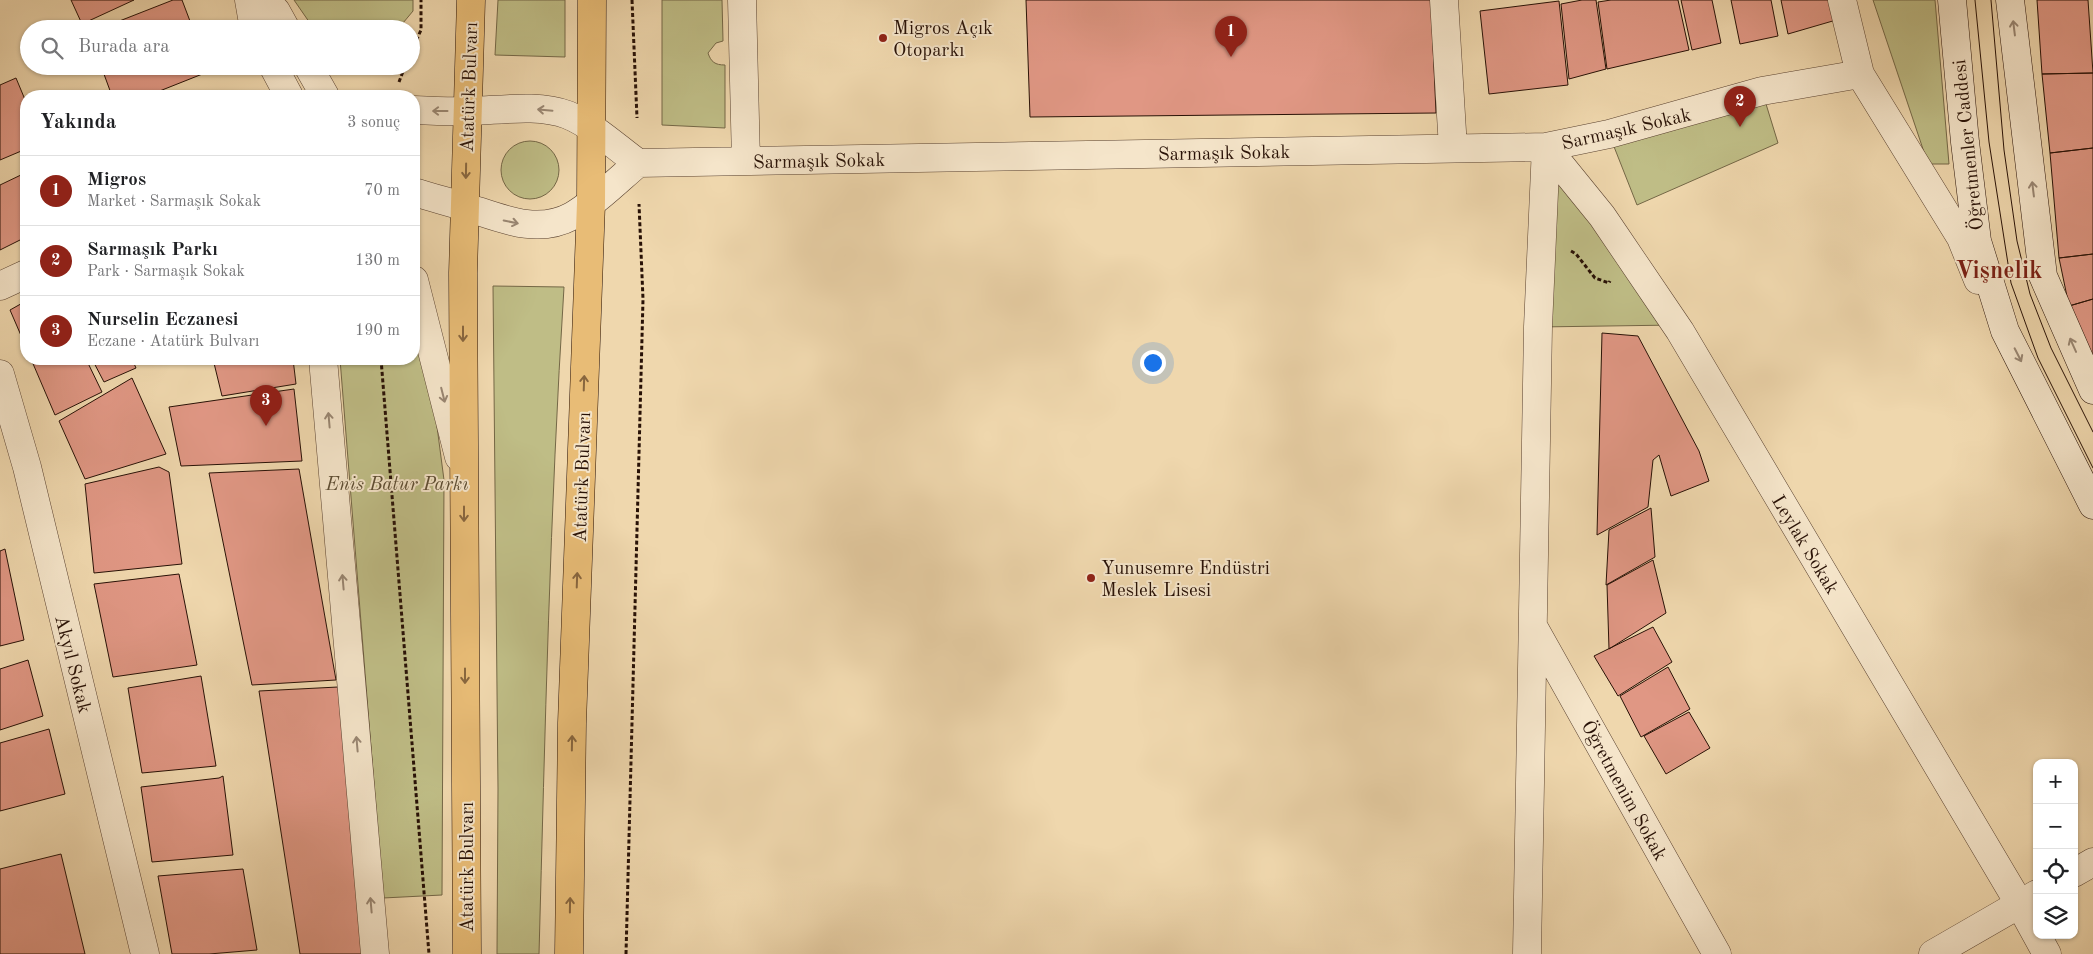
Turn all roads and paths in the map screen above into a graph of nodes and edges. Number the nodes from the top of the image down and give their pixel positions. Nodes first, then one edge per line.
1 (249, 0) edge
2 (264, 0) edge
3 (422, 0) edge
4 (471, 0) edge
5 (592, 0) edge
6 (632, 0) edge
7 (742, 0) edge
8 (1444, 0) edge
9 (1842, 0) edge
10 (1952, 0) edge
11 (2010, 0) edge
12 (252, 20) edge
13 (281, 20) edge
14 (420, 32) edge
15 (1860, 74) junction
16 (278, 75) edge
17 (313, 75) edge
18 (401, 75) edge
19 (398, 82) dead end
20 (286, 90) edge
21 (322, 90) edge
22 (420, 110) edge
23 (466, 111) junction
24 (637, 118) dead end
25 (590, 127) junction
26 (1546, 147) junction
27 (1453, 148) junction
28 (746, 161) junction
29 (638, 163) junction
30 (420, 194) edge
31 (591, 203) junction
32 (639, 204) dead end
33 (465, 207) junction
34 (1542, 235) junction
35 (1613, 276) dead end
36 (20, 277) edge
37 (0, 286) edge
38 (420, 303) edge
39 (2006, 331) junction
40 (324, 365) edge
41 (381, 365) edge
42 (0, 374) edge
43 (2093, 390) edge
44 (464, 474) junction
45 (2093, 505) edge
46 (1533, 625) junction
47 (2093, 862) edge
48 (2078, 870) edge
49 (2028, 898) edge
50 (145, 954) edge
51 (375, 954) edge
52 (429, 954) edge
53 (467, 954) edge
54 (569, 954) edge
55 (626, 954) edge
56 (1527, 954) edge
57 (1717, 954) edge
58 (1933, 954) edge
59 (2047, 954) edge

1 - 12 street
2 - 13 street
3 - 14 path
4 - 23 main road, Atatürk Bulvarı
5 - 25 main road, Atatürk Bulvarı
6 - 24 path
7 - 28 street
8 - 27 street
9 - 15 street
10 - 39 street, Öğretmenler Caddesi
43 -> 11 street
15 - 26 street, Sarmaşık Sokak
15 - 39 street
16 - 20 street
17 - 21 street
18 - 19 path
23 -> 22 street
25 -> 23 street
23 -> 33 main road, Atatürk Bulvarı
25 - 29 street
25 - 31 main road, Atatürk Bulvarı
26 - 27 street, Sarmaşık Sokak
26 - 34 street
26 - 49 street, Leylak Sokak
27 - 28 street, Sarmaşık Sokak
28 - 29 street, Sarmaşık Sokak
29 - 31 street
30 - 33 street
33 -> 31 street
54 -> 31 main road, Atatürk Bulvarı
32 - 55 path
33 -> 44 main road, Atatürk Bulvarı
34 - 35 path
34 - 46 street
36 - 37 street
38 -> 44 street
39 -> 45 street, Öğretmenler Caddesi
51 -> 40 street
41 - 52 path
42 - 50 street, Akyıl Sokak
44 -> 53 main road, Atatürk Bulvarı
46 - 56 street
46 - 57 street, Öğretmenim Sokak
47 - 48 street
49 - 58 street
49 - 59 street, Leylak Sokak

